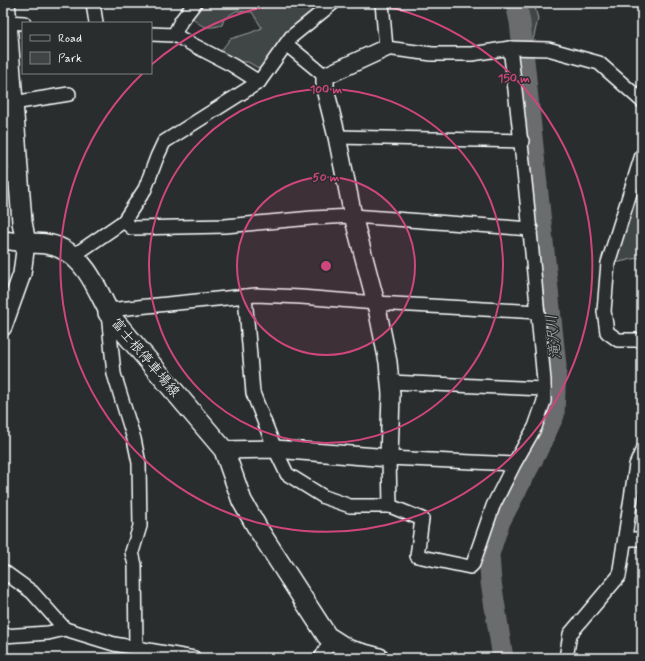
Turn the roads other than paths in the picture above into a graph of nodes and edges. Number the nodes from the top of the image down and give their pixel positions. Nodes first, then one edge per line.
1 (93, 3) edge
2 (195, 3) edge
3 (333, 3) edge
4 (382, 3) edge
5 (184, 9) edge
6 (9, 14) edge
7 (96, 22) edge
8 (152, 34) edge
9 (174, 35) junction
10 (286, 44) junction
11 (386, 48) junction
12 (514, 48) junction
13 (17, 68) edge
14 (324, 76) junction
15 (259, 82) junction
16 (70, 94) dead end
17 (642, 100) edge
18 (13, 103) junction
19 (337, 137) junction
20 (522, 141) junction
21 (642, 155) edge
22 (11, 176) edge
23 (353, 216) junction
24 (124, 221) junction
25 (531, 229) junction
26 (3, 240) edge
27 (26, 243) junction
28 (73, 256) junction
29 (245, 296) junction
30 (376, 304) junction
31 (108, 311) junction
32 (538, 312) junction
33 (3, 327) edge
34 (642, 340) edge
35 (390, 382) junction
36 (544, 389) junction
37 (275, 449) junction
38 (224, 450) junction
39 (642, 452) edge
40 (389, 458) junction
41 (514, 464) junction
42 (390, 506) junction
43 (625, 539) junction
44 (642, 539) edge
45 (3, 571) edge
46 (65, 629) junction
47 (3, 636) edge
48 (332, 640) junction
49 (136, 648) junction
50 (194, 658) edge
51 (321, 658) edge
52 (379, 658) edge
53 (566, 658) edge

1 - 7 street
2 - 5 street
3 - 10 street
4 - 11 street
5 - 9 street
6 - 13 main road
8 - 9 street
9 - 15 street
10 - 14 street
10 - 15 street
11 - 12 street
11 - 14 street
12 - 17 street
12 - 20 street
13 - 18 main road
14 - 19 street
15 - 24 street
16 - 18 street
18 - 22 main road
19 - 20 street
19 - 23 street
20 - 25 street
21 - 34 street
22 - 27 main road
23 - 24 street
23 - 25 street
23 - 30 street
24 - 28 street
25 - 32 street
26 - 27 street
27 - 28 main road, 富士根停車場線
27 - 33 street
28 - 31 main road, 富士根停車場線
29 - 30 street
29 - 31 street
29 - 37 street
30 - 32 street
30 - 35 street
31 - 38 main road, 富士根停車場線
31 - 49 street
32 - 36 street
35 - 36 street
35 - 40 street
36 - 41 street
37 - 38 street
37 - 40 street
37 - 42 street
38 - 48 main road, 富士根停車場線
39 - 43 street
40 - 41 street
40 - 42 street
41 - 42 street
43 - 44 street
43 - 53 street
45 - 46 street
46 - 47 street
46 - 49 street
48 - 51 street
48 - 52 main road, 富士根停車場線
49 - 50 street

